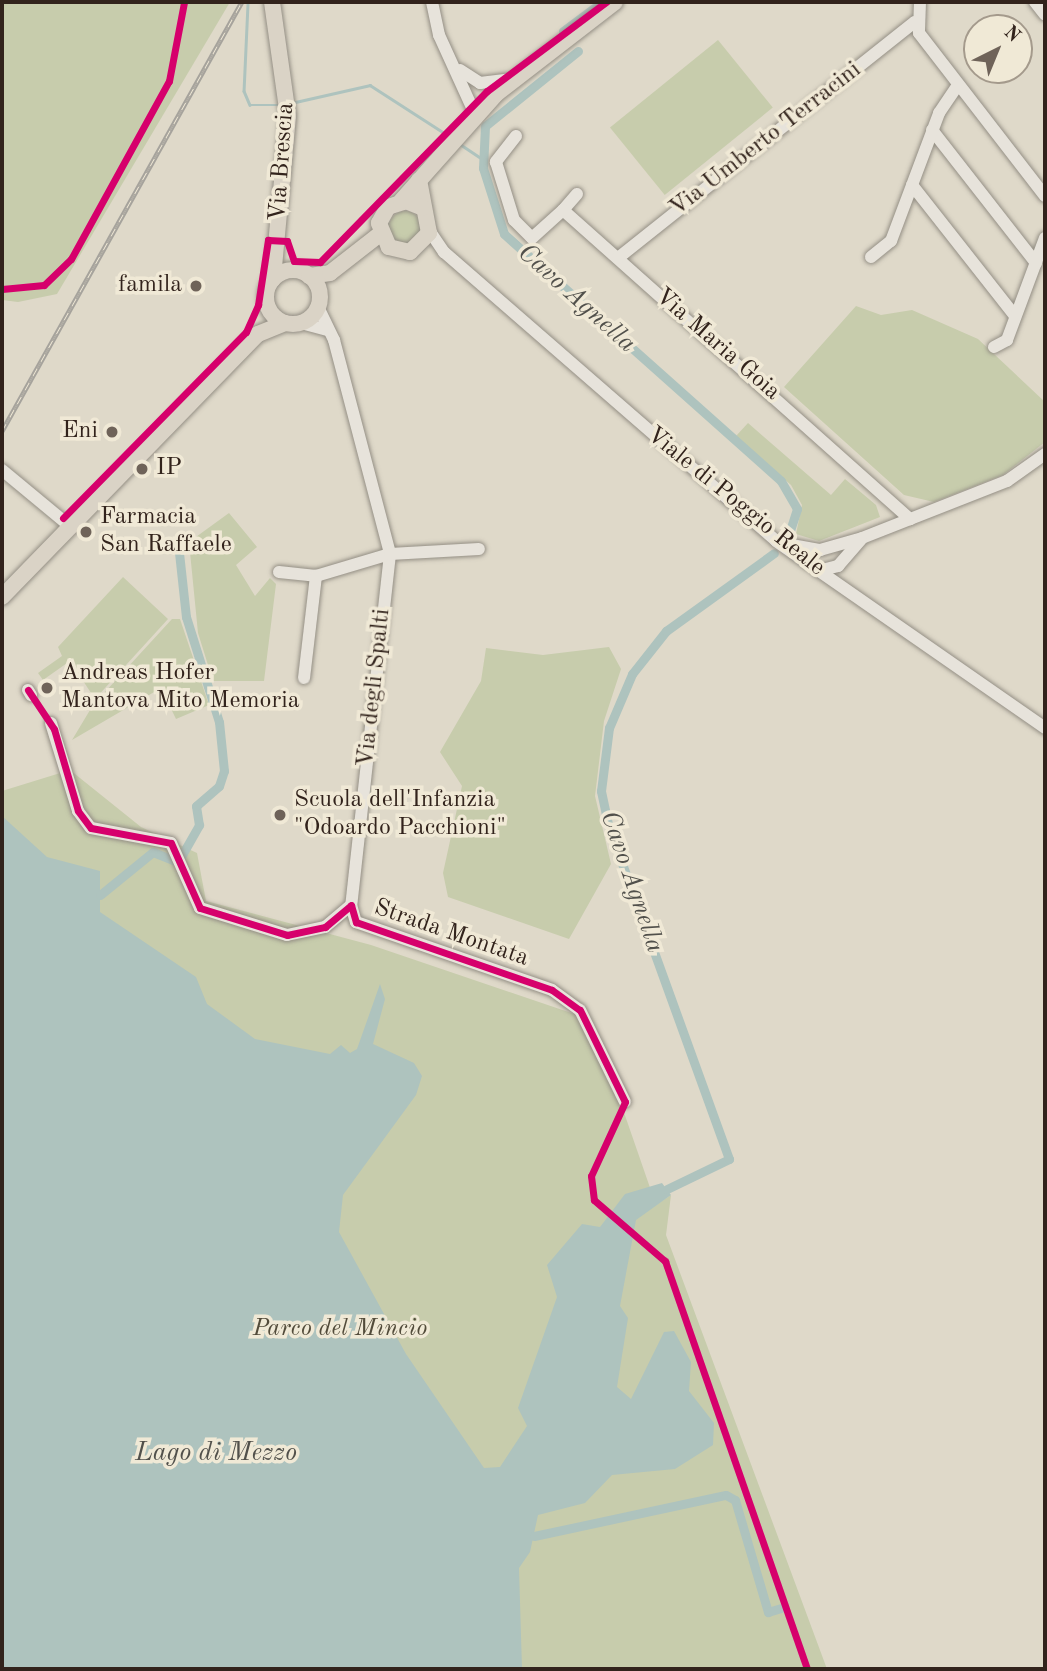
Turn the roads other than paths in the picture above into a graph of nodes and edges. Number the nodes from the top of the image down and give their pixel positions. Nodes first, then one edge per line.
1 (272, 2) edge
2 (432, 2) edge
3 (615, 2) edge
4 (920, 2) edge
5 (915, 22) junction
6 (461, 70) junction
7 (514, 78) junction
8 (958, 85) junction
9 (478, 111) junction
10 (932, 130) junction
11 (516, 136) dead end
12 (419, 180) junction
13 (912, 185) junction
14 (577, 194) dead end
15 (1045, 196) edge
16 (401, 201) junction
17 (422, 208) junction
18 (563, 210) junction
19 (429, 230) junction
20 (1045, 238) edge
21 (278, 240) junction
22 (384, 240) junction
23 (417, 248) junction
24 (443, 252) junction
25 (1040, 253) edge
26 (871, 257) dead end
27 (618, 258) junction
28 (330, 273) junction
29 (303, 274) junction
30 (273, 279) junction
31 (318, 299) junction
32 (267, 304) junction
33 (1015, 316) junction
34 (293, 323) junction
35 (328, 330) junction
36 (258, 334) junction
37 (994, 347) dead end
38 (1045, 454) edge
39 (2, 470) edge
40 (887, 494) junction
41 (910, 519) junction
42 (71, 527) junction
43 (889, 528) junction
44 (862, 538) junction
45 (776, 541) junction
46 (829, 548) junction
47 (479, 549) dead end
48 (390, 554) junction
49 (841, 563) junction
50 (818, 571) junction
51 (279, 572) dead end
52 (316, 576) junction
53 (848, 593) junction
54 (2, 597) edge
55 (304, 678) dead end
56 (51, 723) dead end
57 (1045, 728) edge
58 (351, 905) junction
59 (625, 1102) dead end

1 - 21 main road, Via Brescia
2 - 6 street
3 - 7 main road
4 - 5 street
5 - 8 street
5 - 27 street, Via Umberto Terracini
6 - 7 street
6 - 9 street
7 - 9 main road
8 - 10 street
8 - 15 street
9 - 12 main road
10 - 13 street
10 - 25 street
11 - 18 street
12 - 16 main road
12 - 17 main road
13 - 26 street
13 - 33 street
14 - 18 street
16 - 17 main road
16 - 22 main road
17 - 19 main road
18 - 27 street, Via Maria Goia
19 - 23 main road
19 - 24 street, Viale di Poggio Reale
20 - 25 street
21 - 29 main road, Via Brescia
21 - 30 main road, Via Brescia
22 - 23 main road
22 - 28 main road
23 - 24 street
24 - 45 street, Viale di Poggio Reale
25 - 33 street
27 - 40 street, Via Maria Goia
28 - 29 main road
28 - 31 main road
29 - 30 main road
29 - 31 main road
30 - 32 main road
31 - 34 main road
31 - 35 street, Via degli Spalti
32 - 34 main road
32 - 36 main road
33 - 37 street
34 - 35 street
34 - 36 main road
35 - 48 street, Via degli Spalti
36 - 42 main road
38 - 41 street
39 - 42 street
40 - 41 street, Via Maria Goia
40 - 43 street
41 - 43 street
42 - 54 main road
43 - 44 street
44 - 46 street
44 - 49 street
45 - 46 street
45 - 50 street, Viale di Poggio Reale
46 - 50 street
47 - 48 street
48 - 52 street
48 - 58 street, Via degli Spalti
49 - 50 street
49 - 53 street
50 - 53 street, Viale di Poggio Reale
51 - 52 street
52 - 55 street
53 - 57 street, Viale di Poggio Reale
56 - 58 street, Strada Montata
58 - 59 street, Strada Montata

